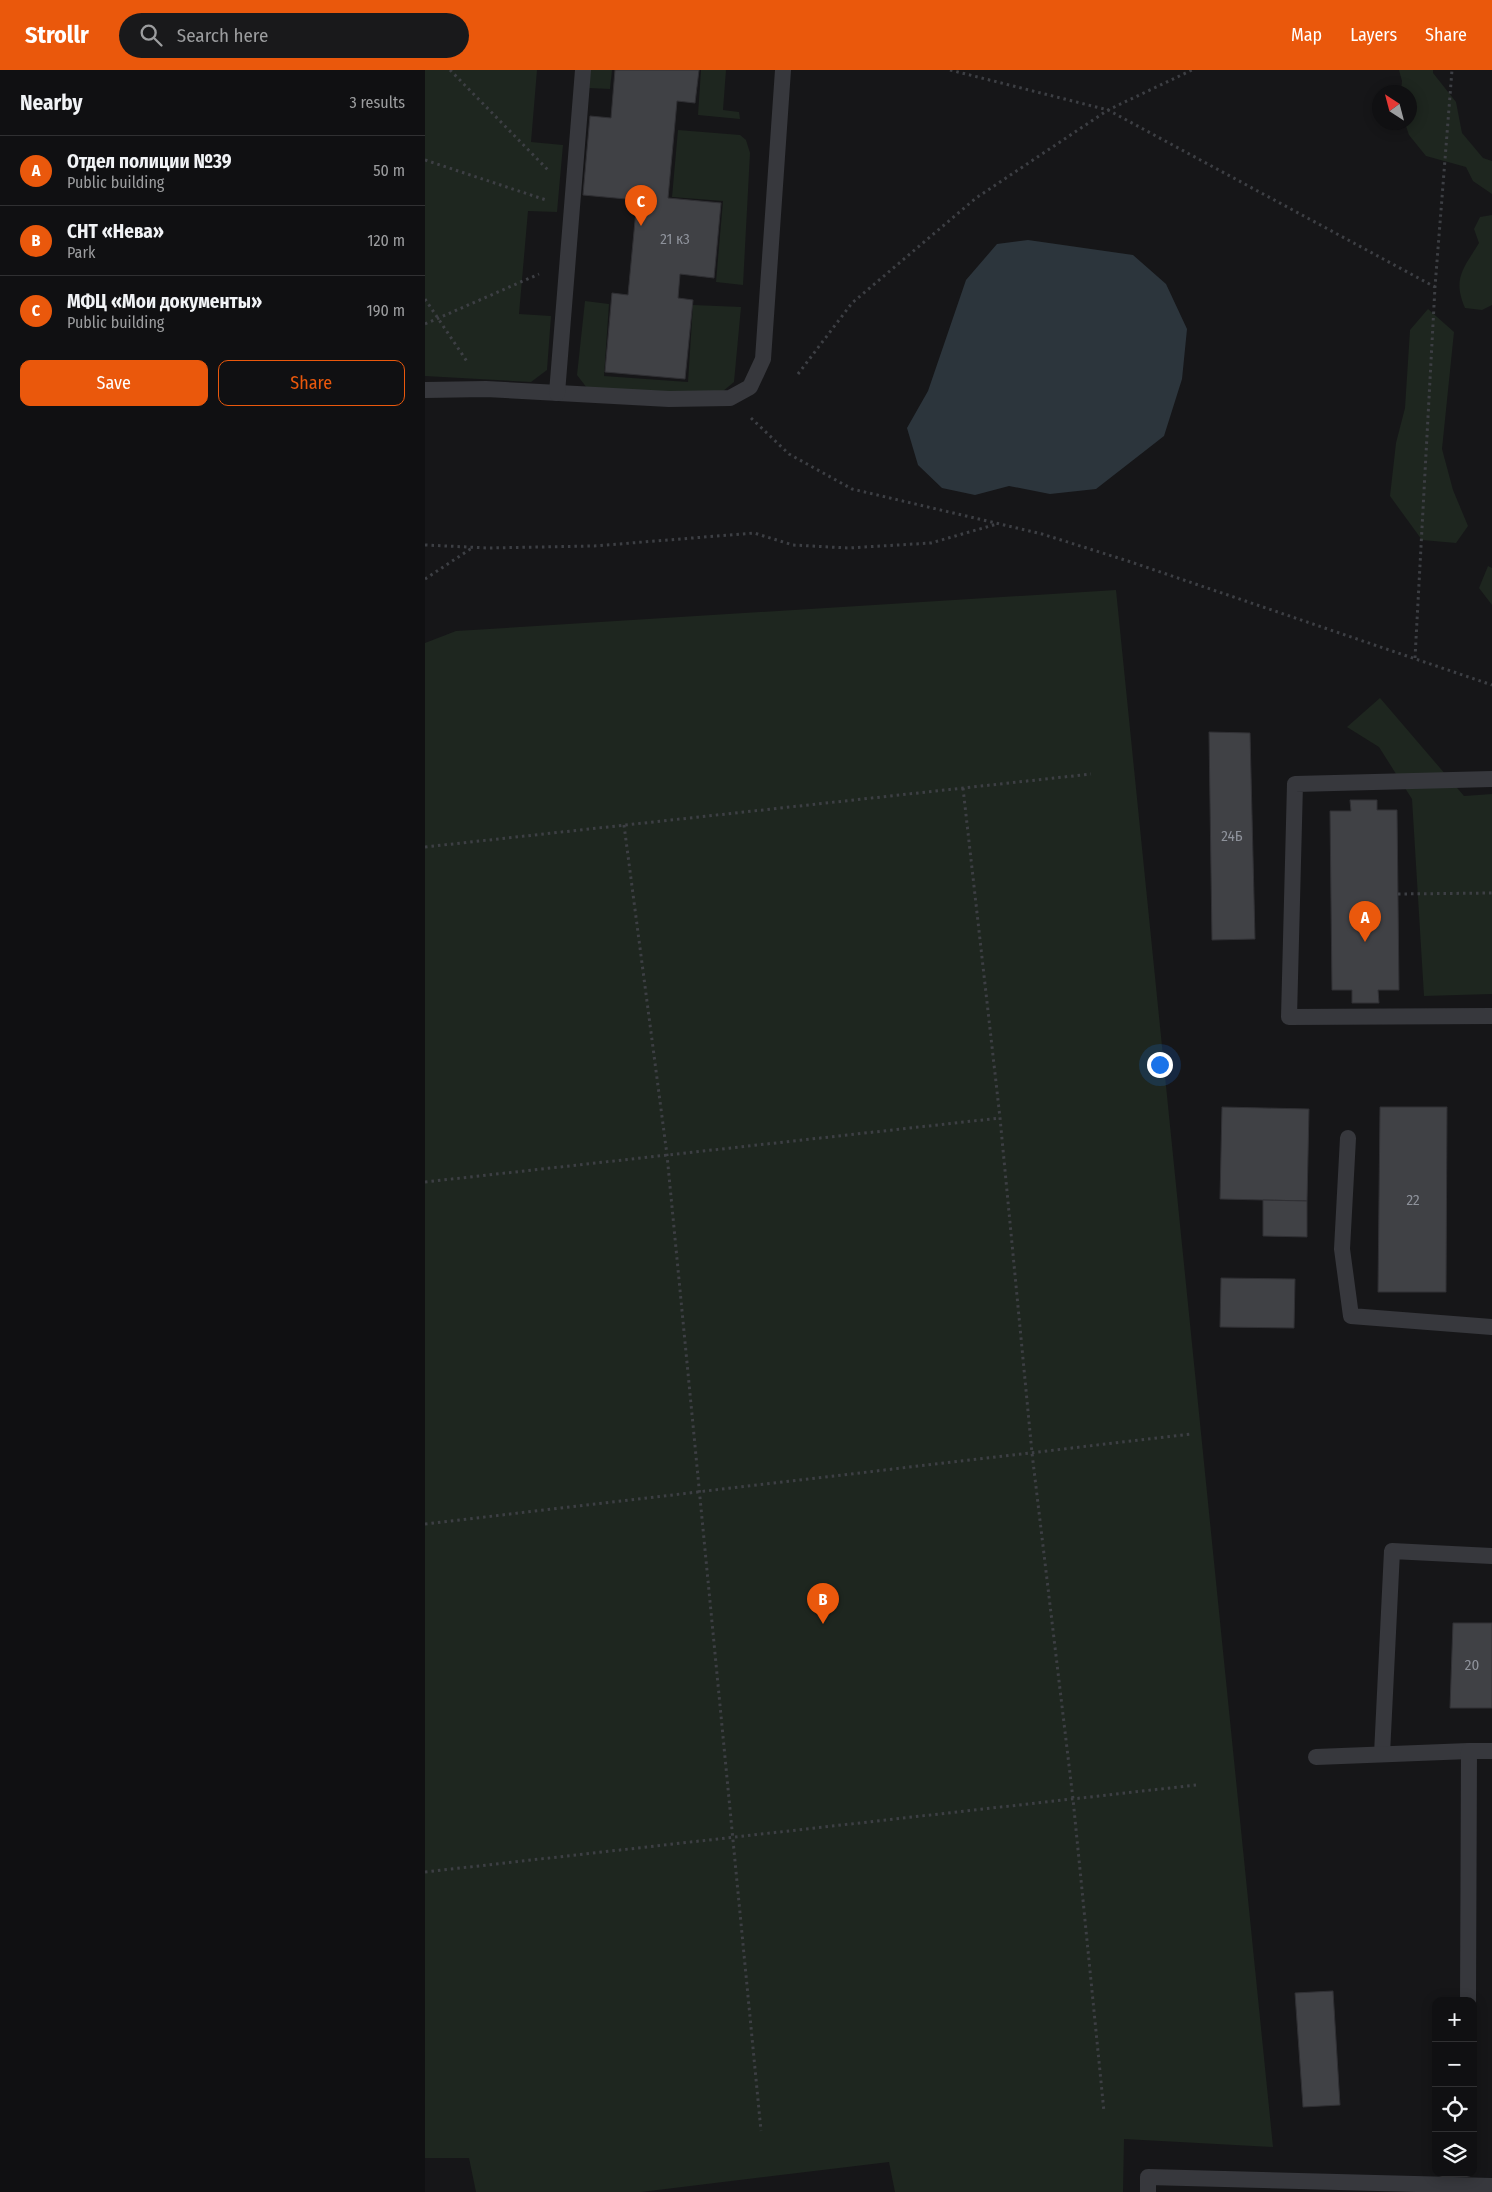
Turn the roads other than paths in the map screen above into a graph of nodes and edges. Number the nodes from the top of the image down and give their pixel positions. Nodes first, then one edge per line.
1 (583, 70) edge
2 (783, 70) edge
3 (425, 390) edge
4 (557, 393) junction
5 (1492, 779) edge
6 (1492, 1016) edge
7 (1348, 1138) dead end
8 (1492, 1327) edge
9 (1492, 1556) edge
10 (1469, 1751) junction
11 (1492, 1751) edge
12 (1382, 1754) junction
13 (1316, 1757) dead end
14 (1468, 1997) edge
15 (1468, 2179) edge
16 (1492, 2186) edge
17 (1148, 2192) edge

1 - 4 lane
2 - 4 lane
3 - 4 lane
5 - 6 lane
7 - 8 lane
9 - 12 lane
10 - 11 lane
10 - 12 lane
10 - 14 lane
12 - 13 lane
15 - 16 lane
15 - 17 lane

